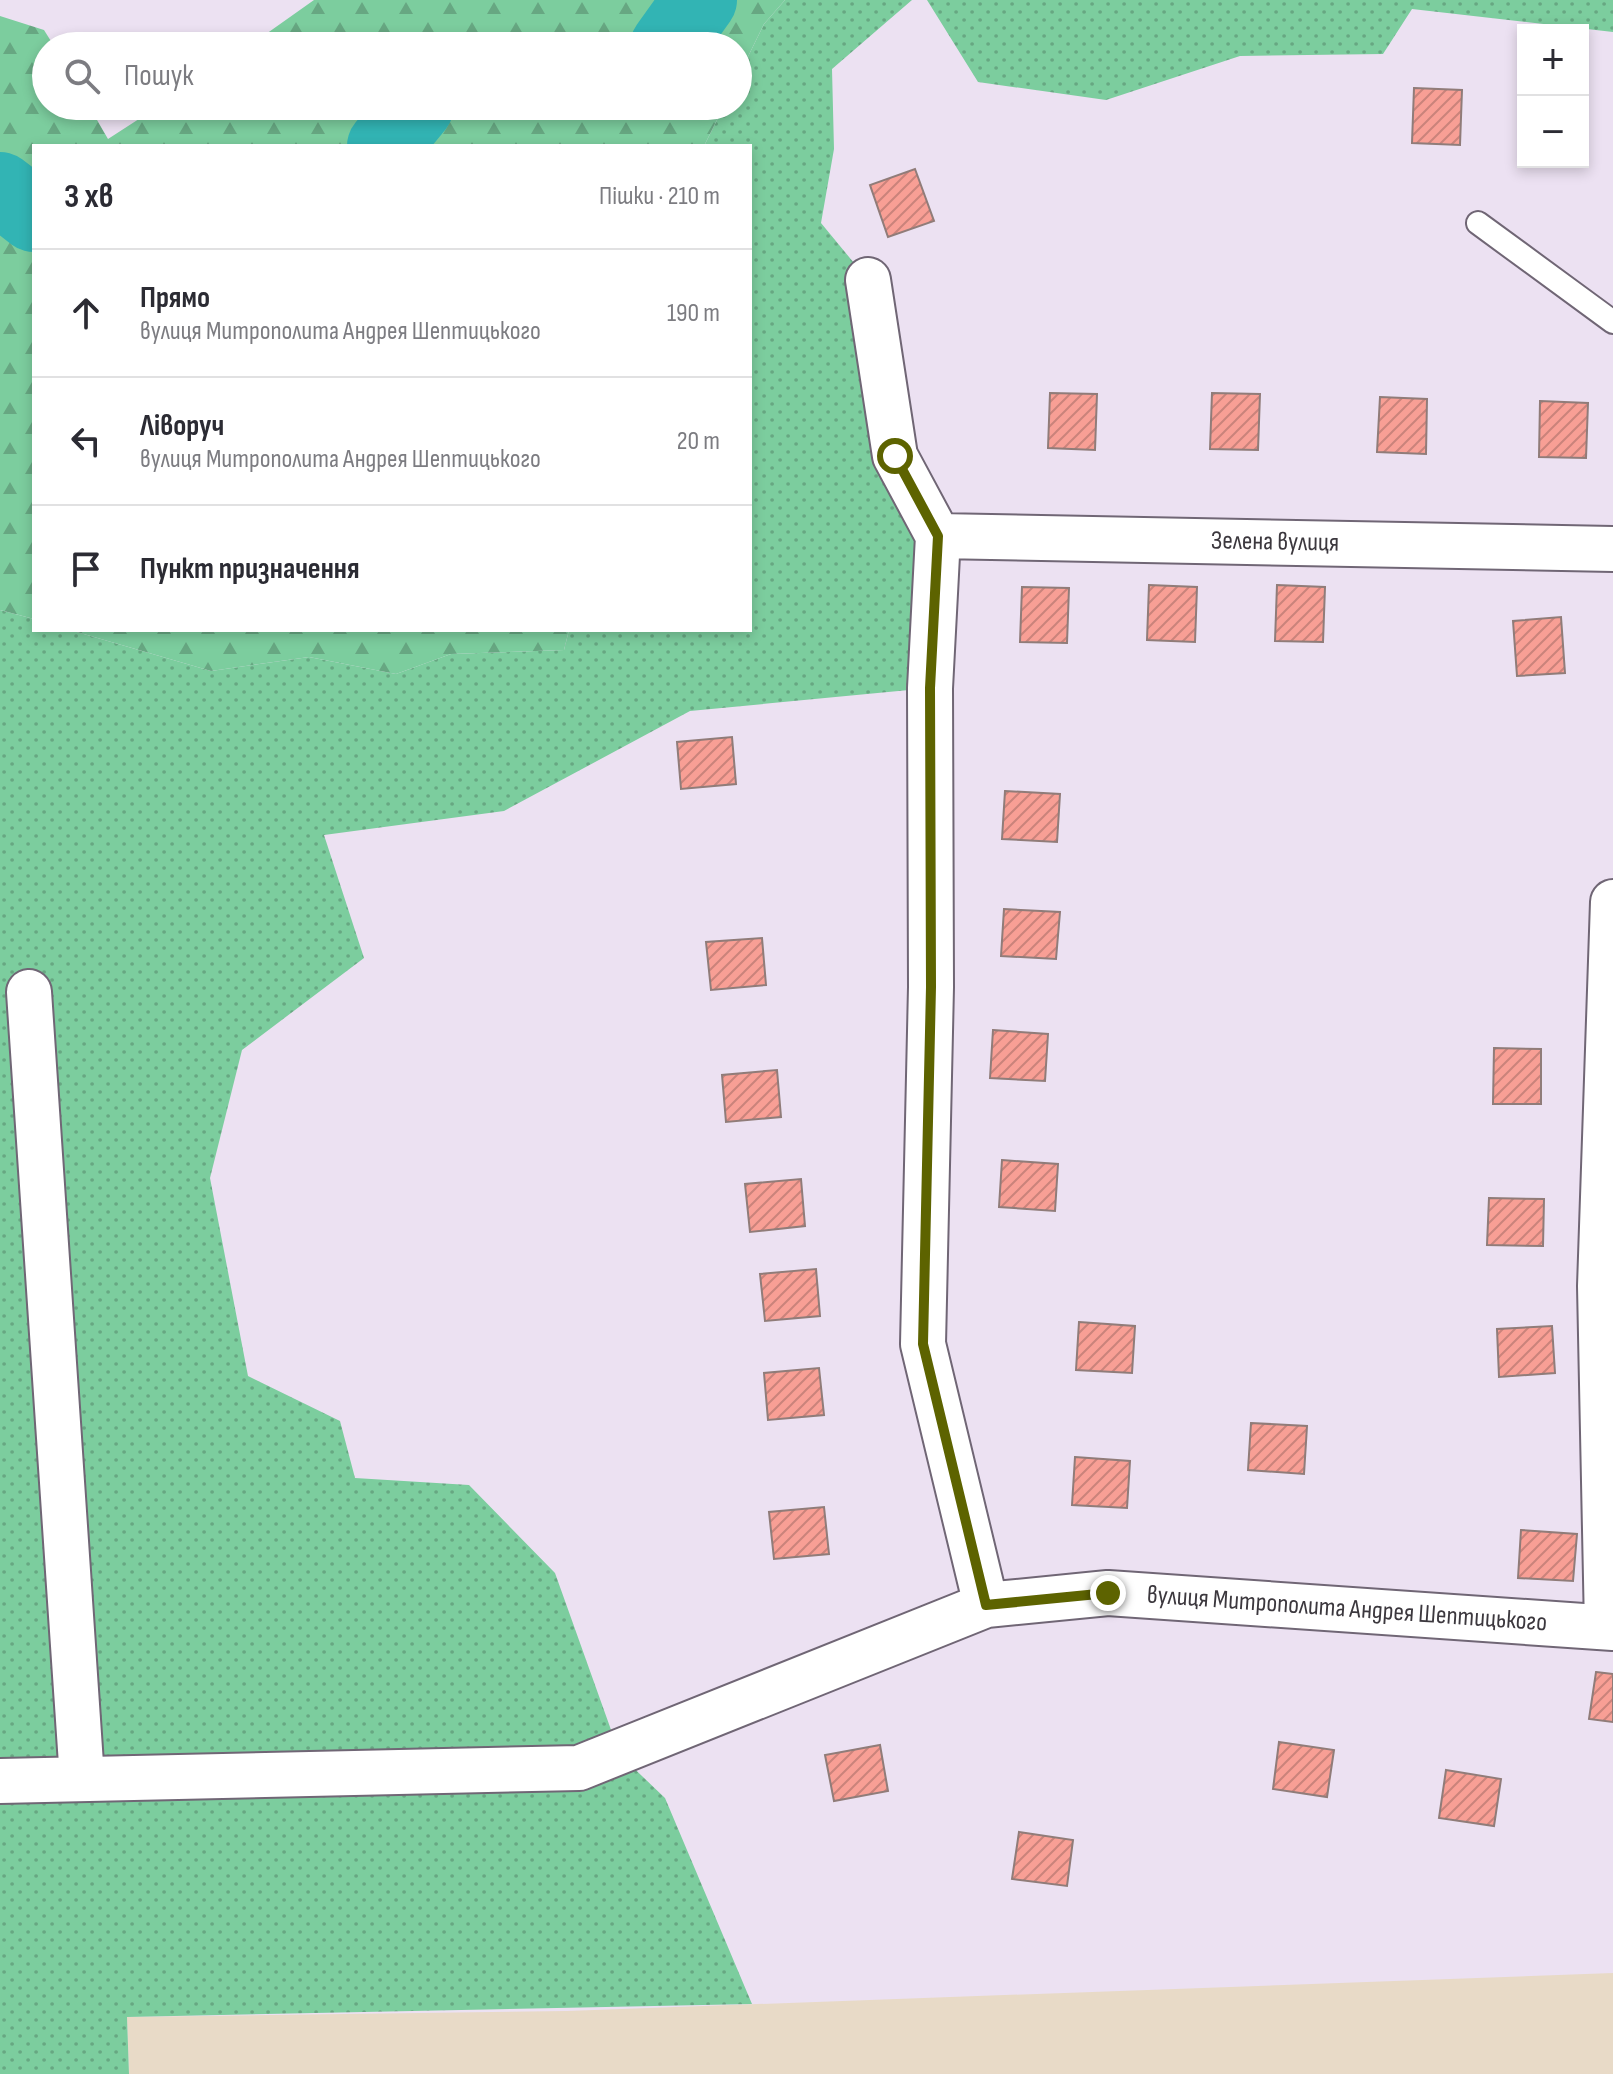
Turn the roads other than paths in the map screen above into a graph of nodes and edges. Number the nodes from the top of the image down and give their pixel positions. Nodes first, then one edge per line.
1 (1478, 223) dead end
2 (868, 280) dead end
3 (1613, 322) edge
4 (938, 536) junction
5 (1613, 549) edge
6 (1613, 902) edge
7 (29, 992) dead end
8 (986, 1605) junction
9 (1610, 1628) edge
10 (82, 1779) junction
11 (0, 1781) edge

1 - 3 lane
2 - 4 street
4 - 5 street, Зелена вулиця
4 - 8 street
6 - 9 street
7 - 10 street
8 - 9 street, вулиця Митрополита Андрея Шептицького
8 - 10 street, вулиця Митрополита Андрея Шептицького
10 - 11 street, вулиця Митрополита Андрея Шептицького

